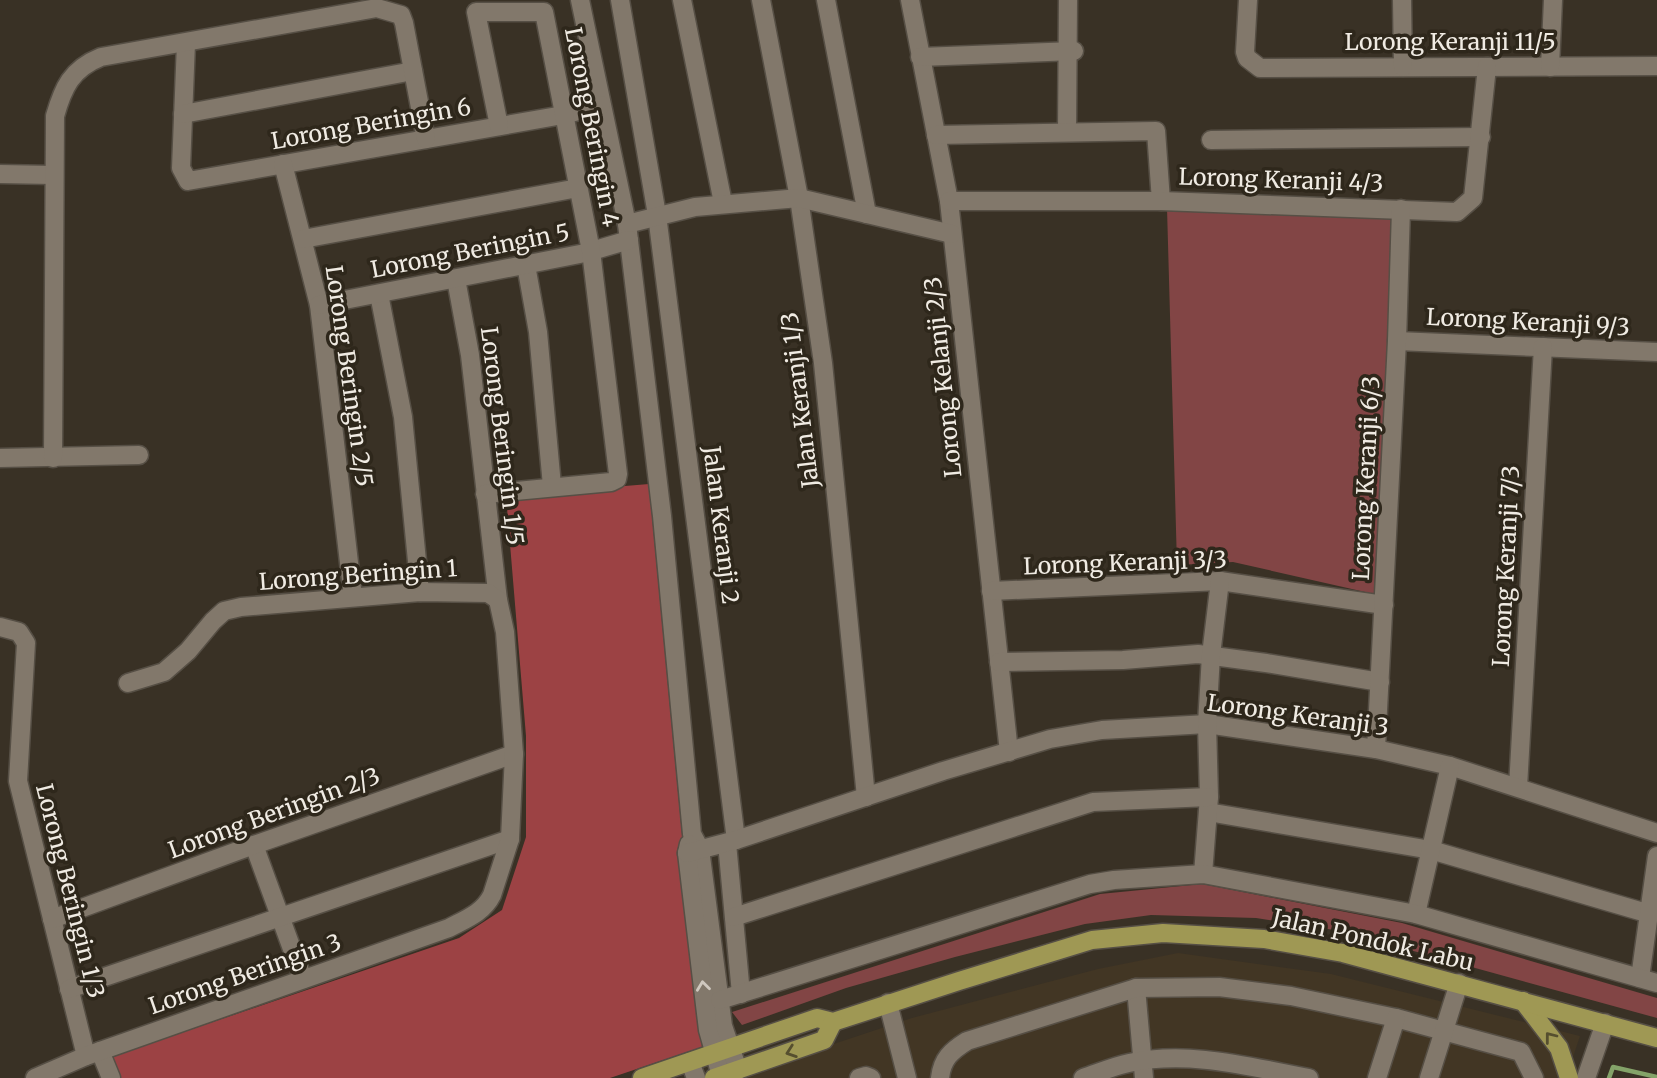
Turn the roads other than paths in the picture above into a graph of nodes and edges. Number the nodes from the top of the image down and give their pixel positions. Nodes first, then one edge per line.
1 (580, 0) edge
2 (620, 0) edge
3 (682, 0) edge
4 (761, 0) edge
5 (826, 0) edge
6 (910, 0) edge
7 (1068, 0) edge
8 (1248, 0) edge
9 (1402, 0) edge
10 (1553, 0) edge
11 (186, 43) junction
12 (1070, 51) junction
13 (920, 57) junction
14 (1657, 66) edge
15 (1403, 67) junction
16 (1487, 67) junction
17 (1550, 67) junction
18 (413, 71) junction
19 (601, 105) junction
20 (183, 114) junction
21 (563, 115) junction
22 (499, 126) junction
23 (1067, 132) junction
24 (936, 135) junction
25 (1481, 137) junction
26 (426, 139) junction
27 (1211, 140) dead end
28 (283, 164) junction
29 (0, 174) edge
30 (54, 175) junction
31 (578, 188) junction
32 (799, 198) junction
33 (949, 201) junction
34 (1161, 201) junction
35 (723, 203) junction
36 (1401, 209) junction
37 (867, 214) junction
38 (657, 215) junction
39 (628, 232) junction
40 (952, 234) junction
41 (303, 239) junction
42 (591, 251) junction
43 (526, 265) junction
44 (456, 279) junction
45 (379, 294) junction
46 (319, 305) junction
47 (1397, 341) junction
48 (1543, 347) junction
49 (1657, 352) edge
50 (139, 455) dead end
51 (0, 458) edge
52 (53, 458) junction
53 (552, 486) junction
54 (485, 494) junction
55 (1220, 581) junction
56 (991, 591) junction
57 (419, 592) junction
58 (353, 597) junction
59 (498, 600) junction
60 (1384, 605) junction
61 (0, 627) edge
62 (1211, 656) junction
63 (999, 662) junction
64 (1380, 682) junction
65 (128, 683) dead end
66 (1208, 724) junction
67 (1377, 749) junction
68 (1009, 752) junction
69 (514, 754) junction
70 (1450, 766) junction
71 (1518, 787) junction
72 (866, 797) junction
73 (1209, 804) junction
74 (1657, 834) edge
75 (510, 839) junction
76 (732, 842) junction
77 (254, 845) junction
78 (693, 845) junction
79 (1431, 850) junction
80 (1657, 856) edge
81 (1203, 874) junction
82 (1416, 914) junction
83 (1650, 914) junction
84 (472, 916) joint
85 (280, 917) junction
86 (734, 917) junction
87 (52, 919) junction
88 (303, 979) junction
89 (1649, 981) edge
90 (1459, 983) junction
91 (1136, 988) junction
92 (69, 989) junction
93 (741, 995) junction
94 (720, 1000) junction
95 (1523, 1001) junction
96 (888, 1003) junction
97 (1396, 1018) junction
98 (833, 1022) junction
99 (1605, 1023) junction
100 (1443, 1031) junction
101 (1657, 1038) edge
102 (722, 1051) junction
103 (93, 1054) junction
104 (693, 1070) edge
105 (1143, 1070) edge
106 (724, 1074) edge
107 (35, 1078) edge
108 (111, 1078) edge
109 (642, 1078) edge
110 (907, 1078) edge
111 (940, 1078) edge
112 (1083, 1078) edge
113 (1309, 1078) edge
114 (1377, 1078) edge
115 (1429, 1078) edge
116 (1534, 1078) edge
117 (1569, 1078) edge
118 (1586, 1078) edge

1 - 19 street
2 - 38 street, Jalan Keranji 2
3 - 35 street
4 - 32 street, Jalan Keranji 1/3
5 - 37 street
6 - 13 street, Lorong Kelanji 2/3
7 - 12 street
8 - 15 street, Lorong Keranji 11/5
9 - 15 street
10 - 17 street
11 - 18 street
11 - 20 street
11 - 30 street
12 - 13 street
12 - 23 street
13 - 24 street, Lorong Kelanji 2/3
14 - 17 street, Lorong Keranji 11/5
15 - 16 street, Lorong Keranji 11/5
16 - 17 street, Lorong Keranji 11/5
16 - 25 street, Lorong Keranji 4/3
18 - 20 street
18 - 26 street
19 - 21 street, Lorong Beringin 6
19 - 39 street
20 - 28 street, Lorong Beringin 6
21 - 22 street, Lorong Beringin 6
21 - 22 street, Lorong Beringin 4
21 - 31 street, Lorong Beringin 4
22 - 26 street, Lorong Beringin 6
23 - 24 street
23 - 34 street
24 - 33 street, Lorong Kelanji 2/3
25 - 27 street
25 - 36 street, Lorong Keranji 4/3
26 - 28 street, Lorong Beringin 6
28 - 41 street, Lorong Beringin 2/5
29 - 30 street
30 - 52 street
31 - 41 street
31 - 42 street, Lorong Beringin 4
32 - 35 street, Lorong Beringin 5
32 - 37 street, Lorong Beringin 5
32 - 72 street, Jalan Keranji 1/3
33 - 34 street, Lorong Keranji 4/3
33 - 40 street, Lorong Kelanji 2/3
34 - 36 street, Lorong Keranji 4/3
35 - 38 street, Lorong Beringin 5
36 - 47 street, Lorong Keranji 6/3
37 - 40 street, Lorong Beringin 5
38 - 39 street, Lorong Beringin 5
38 - 76 street, Jalan Keranji 2
39 - 42 street, Lorong Beringin 5
39 - 78 street
40 - 56 street, Lorong Kelanji 2/3
41 - 46 street, Lorong Beringin 2/5
42 - 43 street, Lorong Beringin 5
42 - 53 street, Lorong Beringin 4
43 - 44 street, Lorong Beringin 5
43 - 53 street
44 - 45 street, Lorong Beringin 5
44 - 54 street, Lorong Beringin 1/5
45 - 46 street, Lorong Beringin 5
45 - 57 street
46 - 58 street, Lorong Beringin 2/5
47 - 48 street, Lorong Keranji 9/3
47 - 60 street, Lorong Keranji 6/3
48 - 49 street, Lorong Keranji 9/3
48 - 71 street, Lorong Keranji 7/3
50 - 52 street
51 - 52 street
53 - 54 street, Lorong Beringin 4
54 - 59 street, Lorong Beringin 1/5
55 - 56 street, Lorong Keranji 3/3
55 - 60 street, Lorong Keranji 3/3
55 - 62 street
56 - 63 street, Lorong Kelanji 2/3
57 - 58 street, Lorong Beringin 1
57 - 59 street, Lorong Beringin 1
58 - 65 street, Lorong Beringin 1
59 - 69 street, Lorong Beringin 1/5
60 - 64 street, Lorong Keranji 6/3
61 - 87 street, Lorong Beringin 1/3
62 - 63 street
62 - 64 street
62 - 66 street
63 - 68 street, Lorong Kelanji 2/3
64 - 67 street, Lorong Keranji 6/3
66 - 67 street, Lorong Keranji 3
66 - 68 street, Lorong Keranji 3
66 - 73 street
67 - 70 street, Lorong Keranji 3
68 - 72 street, Lorong Keranji 3
69 - 75 street, Lorong Beringin 1/5
69 - 77 street, Lorong Beringin 2/3
70 - 71 street, Lorong Keranji 3
70 - 79 street
71 - 74 street, Lorong Keranji 3
72 - 76 street, Lorong Keranji 3
73 - 79 street
73 - 81 street
73 - 86 street
75 - 84 street, Lorong Beringin 1/5
75 - 85 street
76 - 78 street, Lorong Keranji 3
76 - 86 street, Jalan Keranji 2
77 - 85 street
77 - 87 street, Lorong Beringin 2/3
78 - 94 street
102 -> 78 street
79 - 82 street
79 - 83 street
80 - 83 street
81 - 82 street
81 - 93 street
82 - 89 street
83 - 89 street
84 - 88 street, Lorong Beringin 3
85 - 88 street
85 - 92 street
86 - 93 street, Jalan Keranji 2
87 - 92 street, Lorong Beringin 1/3
88 - 103 street, Lorong Beringin 3
90 - 95 main road, Jalan Pondok Labu
90 - 96 main road, Jalan Pondok Labu
90 - 100 street
91 - 97 street
91 - 105 street
91 - 111 street
92 - 103 street, Lorong Beringin 1/3
93 - 94 street
94 - 102 street
95 - 99 main road, Jalan Pondok Labu
117 -> 95 main road
96 - 98 main road, Jalan Pondok Labu
96 - 110 street
97 - 100 street
97 - 114 street
98 - 102 main road, Jalan Pondok Labu
98 -> 106 main road, Jalan Pondok Labu
99 - 101 main road, Jalan Pondok Labu
99 - 118 street
100 - 115 street
100 - 116 street
102 - 104 main road, Jalan Pondok Labu
102 - 106 street
103 - 107 street, Lorong Beringin 3
103 - 108 street
104 - 109 main road, Jalan Pondok Labu
105 - 112 street
105 - 113 street

